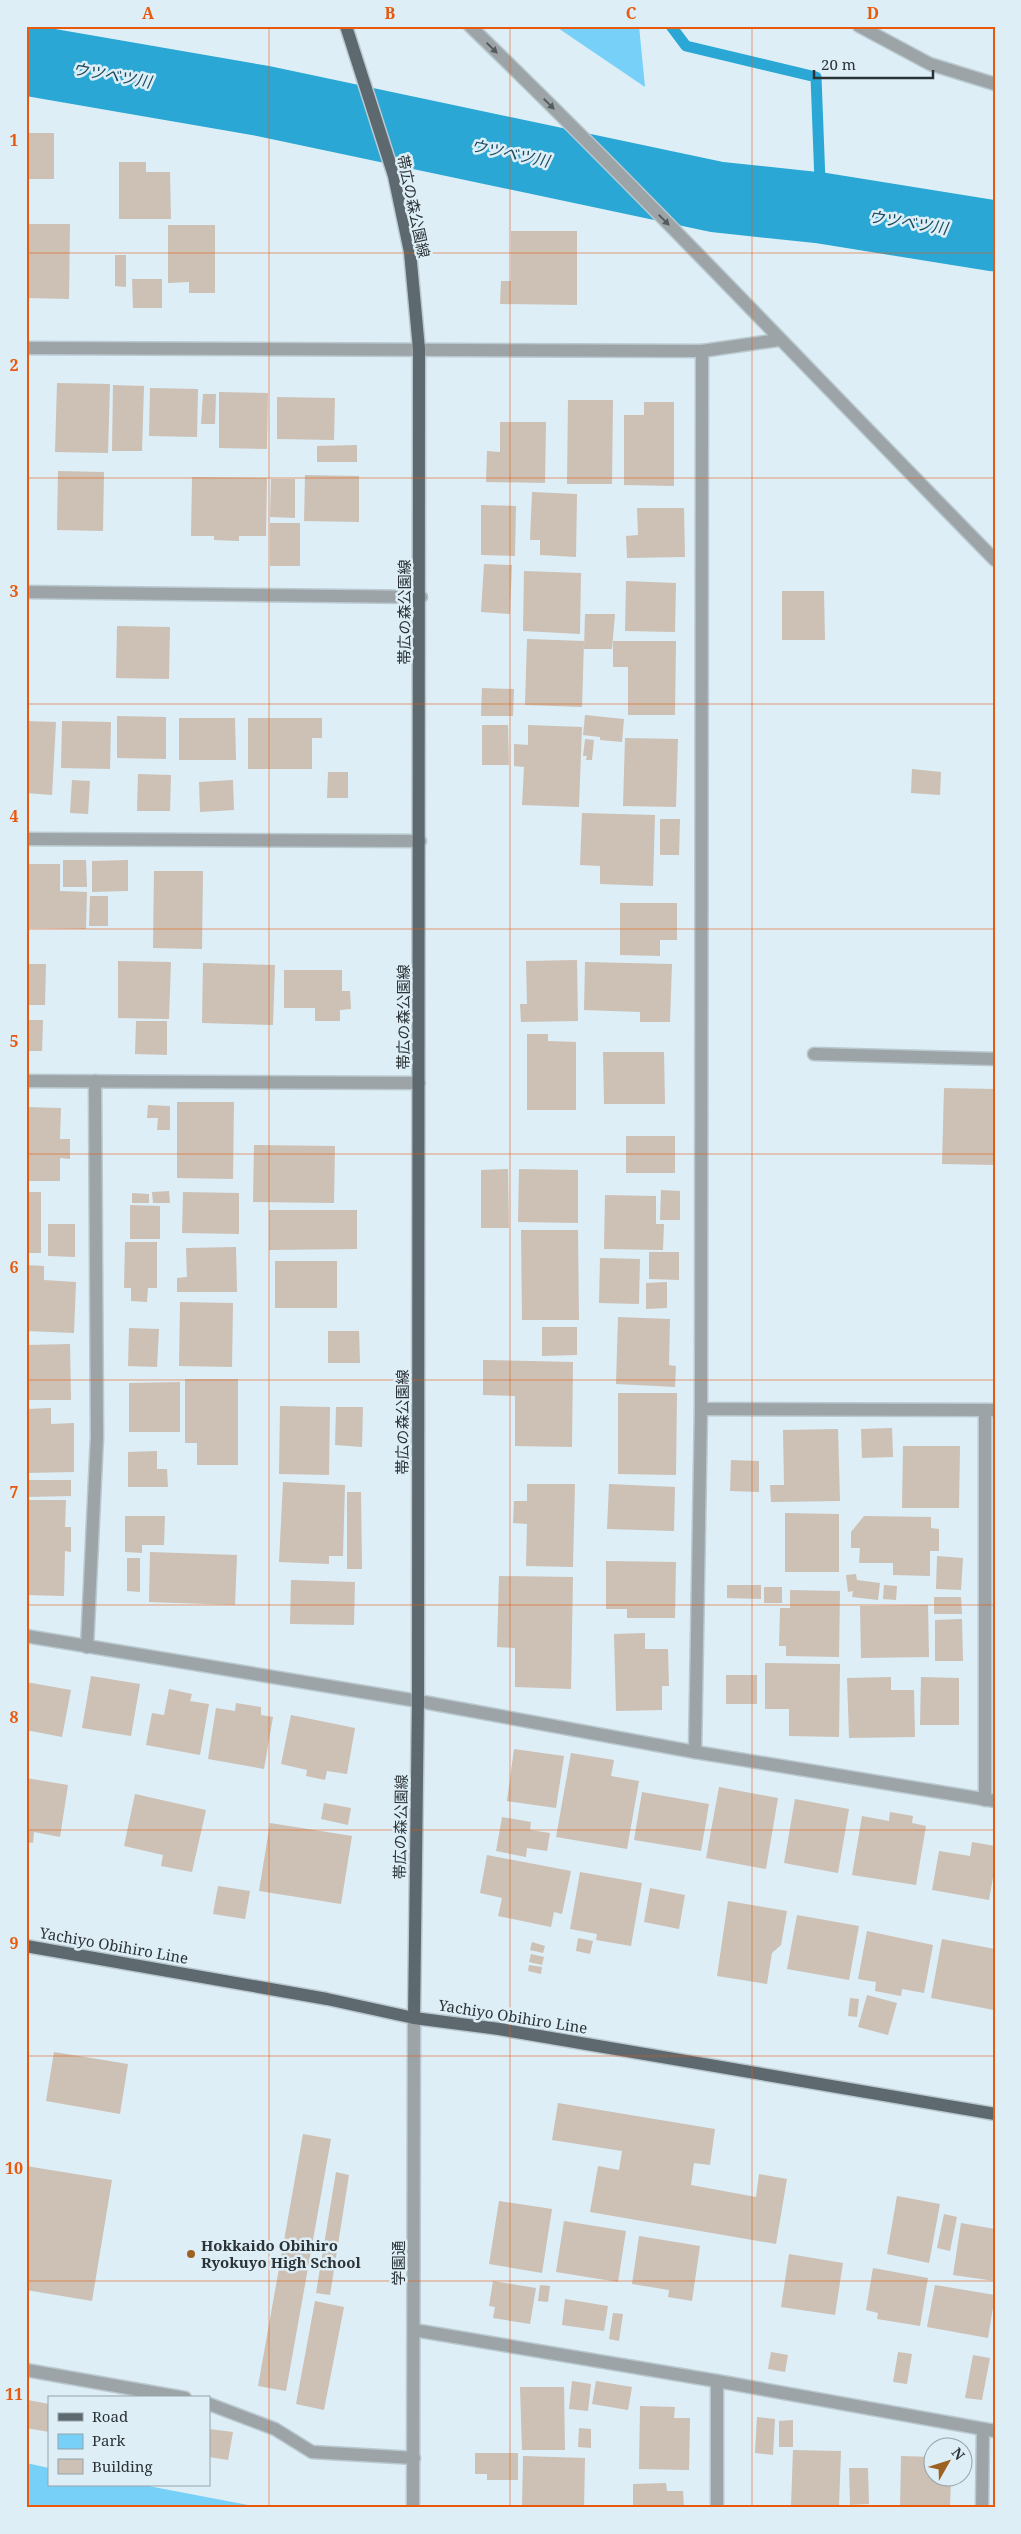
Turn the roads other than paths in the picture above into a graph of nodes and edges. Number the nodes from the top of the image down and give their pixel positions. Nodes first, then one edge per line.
1 (346, 26) edge
2 (470, 26) edge
3 (859, 26) edge
4 (995, 84) edge
5 (778, 340) junction
6 (26, 348) edge
7 (419, 349) junction
8 (702, 351) junction
9 (995, 560) edge
10 (26, 592) edge
11 (421, 597) junction
12 (26, 839) edge
13 (420, 841) junction
14 (814, 1054) dead end
15 (995, 1059) edge
16 (95, 1080) junction
17 (26, 1081) edge
18 (419, 1083) junction
19 (701, 1409) junction
20 (990, 1410) edge
21 (26, 1636) edge
22 (88, 1647) junction
23 (418, 1701) junction
24 (695, 1752) junction
25 (990, 1801) edge
26 (26, 1946) edge
27 (414, 2018) junction
28 (995, 2114) edge
29 (414, 2330) junction
30 (26, 2370) edge
31 (717, 2381) junction
32 (174, 2396) edge
33 (210, 2404) edge
34 (989, 2430) edge
35 (414, 2458) junction
36 (413, 2508) edge
37 (717, 2508) edge
38 (982, 2508) edge

1 - 7 main road, 帯広の森公園線
2 -> 5 street
3 - 4 street
5 - 8 street
5 - 9 street
6 - 7 street
7 - 8 street
7 - 11 main road, 帯広の森公園線
8 - 19 street
10 - 11 street
11 - 13 main road, 帯広の森公園線
12 - 13 street
13 - 18 main road, 帯広の森公園線
14 - 15 street
16 - 17 street
16 - 18 street
16 - 22 street
18 - 23 main road, 帯広の森公園線
19 - 20 street
19 - 24 street
20 - 25 street
21 - 22 street
22 - 23 street
23 - 24 street
23 - 27 main road, 帯広の森公園線
24 - 25 street
26 - 27 main road, Yachiyo Obihiro Line
27 - 28 main road, Yachiyo Obihiro Line
27 - 29 street, 学園通
29 - 31 street
29 - 35 street, 学園通
30 - 32 street
31 - 34 street
31 - 37 street
33 - 35 street
34 - 38 street
35 - 36 street, 学園通

